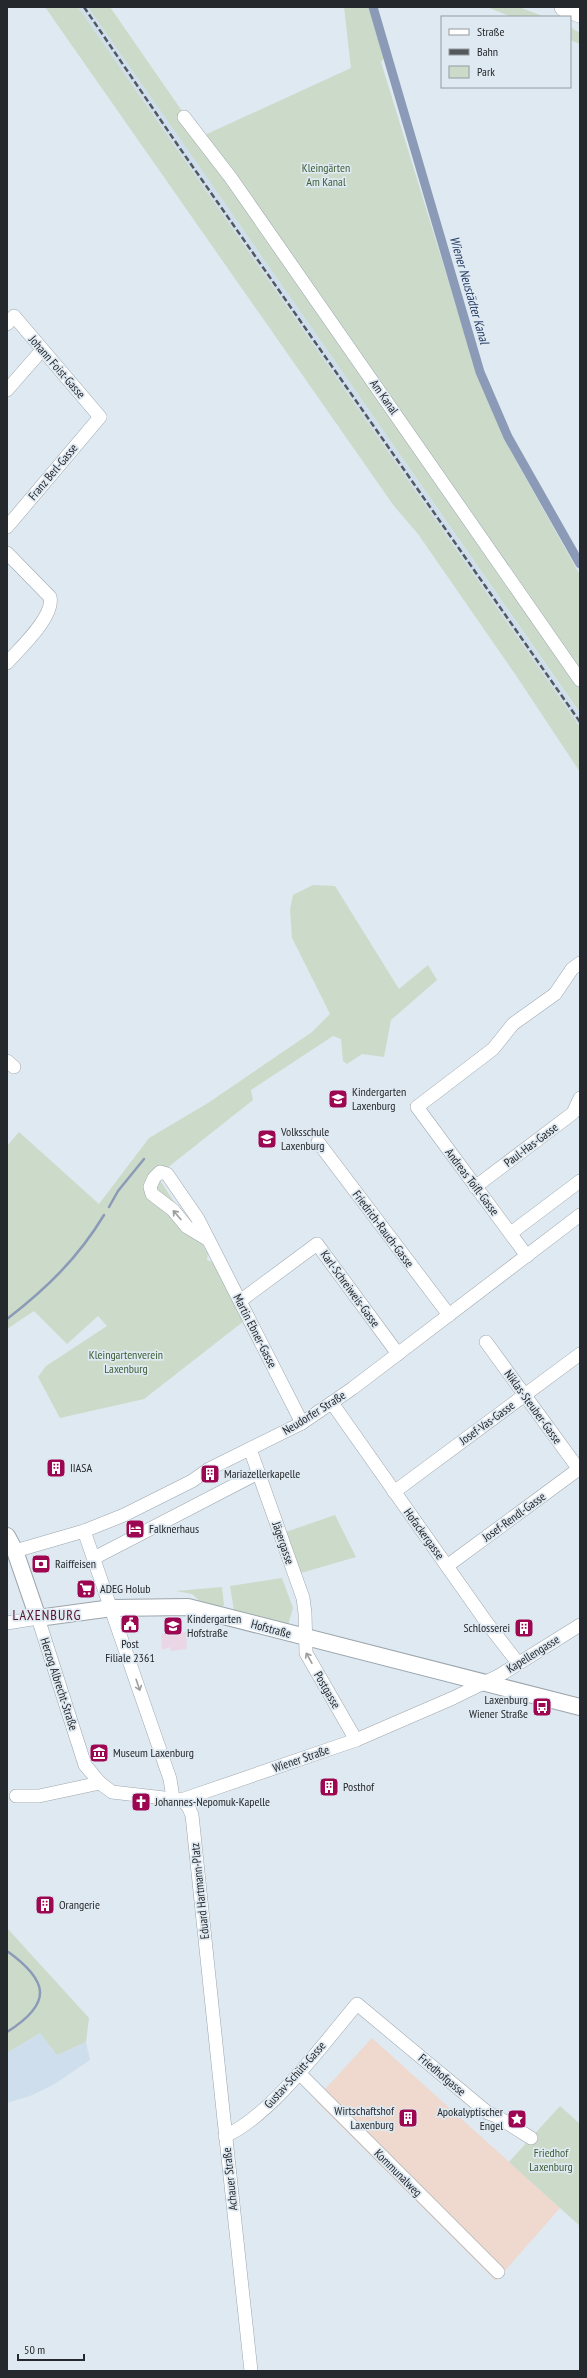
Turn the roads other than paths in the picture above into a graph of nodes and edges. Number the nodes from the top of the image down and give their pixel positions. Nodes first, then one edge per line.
1 (564, 7) edge
2 (580, 13) edge
3 (184, 117) dead end
4 (10, 320) edge
5 (42, 350) junction
6 (7, 390) edge
7 (100, 417) joint
8 (7, 527) edge
9 (7, 553) edge
10 (7, 663) edge
11 (580, 680) edge
12 (580, 963) edge
13 (580, 1098) edge
14 (318, 1142) dead end
15 (580, 1181) edge
16 (475, 1187) junction
17 (580, 1215) edge
18 (510, 1233) junction
19 (207, 1239) junction
20 (527, 1256) junction
21 (240, 1301) junction
22 (449, 1315) junction
23 (486, 1342) dead end
24 (398, 1354) junction
25 (580, 1354) edge
26 (524, 1396) junction
27 (332, 1403) junction
28 (302, 1423) junction
29 (250, 1449) junction
30 (580, 1469) edge
31 (258, 1473) junction
32 (394, 1492) junction
33 (84, 1531) junction
34 (7, 1536) edge
35 (15, 1551) junction
36 (94, 1558) junction
37 (447, 1566) junction
38 (112, 1608) junction
39 (38, 1618) junction
40 (7, 1623) edge
41 (580, 1625) edge
42 (306, 1639) junction
43 (518, 1663) junction
44 (485, 1682) junction
45 (580, 1707) edge
46 (356, 1740) junction
47 (100, 1783) junction
48 (16, 1796) dead end
49 (177, 1799) junction
50 (209, 1987) joint
51 (357, 2004) joint
52 (298, 2073) junction
53 (225, 2136) junction
54 (531, 2138) dead end
55 (498, 2272) dead end
56 (251, 2371) edge

1 - 2 highway
3 - 11 street, Am Kanal
4 - 5 street, Johann Foist-Gasse
5 - 6 street
5 - 7 street, Johann Foist-Gasse
7 - 8 street, Franz Berl-Gasse
9 - 10 street
12 - 16 street, Andreas Toifl-Gasse
13 - 16 street, Paul-Has-Gasse
14 - 22 street, Friedrich-Rauch-Gasse
15 - 18 street
16 - 18 street, Andreas Toifl-Gasse
17 - 20 street, Neudorfer Straße
18 - 20 street, Andreas Toifl-Gasse
19 -> 19 street, Martin Ebner-Gasse
19 - 21 street, Martin Ebner-Gasse
20 - 22 street, Neudorfer Straße
21 - 24 street, Karl-Schreiweis-Gasse
21 - 28 street, Martin Ebner-Gasse
22 - 24 street, Neudorfer Straße
23 - 26 street, Niklas-Steuber-Gasse
24 - 27 street, Neudorfer Straße
25 - 26 street, Josef-Vas-Gasse
26 - 30 street, Niklas-Steuber-Gasse
26 - 32 street, Josef-Vas-Gasse
27 - 28 street, Neudorfer Straße
27 - 32 street, Hofackergasse
28 - 29 street, Neudorfer Straße
29 - 31 street, Jägergasse
29 - 33 street, Neudorfer Straße
30 - 37 street, Josef-Rendl-Gasse
31 - 36 street
31 - 42 street, Jägergasse
32 - 37 street, Hofackergasse
33 - 35 street, Neudorfer Straße
33 - 36 street
34 - 35 main road, Herzog Albrecht-Straße
35 - 39 main road, Herzog Albrecht-Straße
36 - 38 street
37 - 43 street, Hofackergasse
38 - 39 main road, Hofstraße
38 - 42 main road, Hofstraße
38 -> 49 street
39 - 40 street, Hofstraße
39 - 47 street, Herzog Albrecht-Straße
41 - 43 street, Kapellengasse
42 - 44 main road, Hofstraße
46 -> 42 street, Postgasse
43 - 44 street, Kapellengasse
44 - 45 main road
44 - 46 street, Wiener Straße
46 - 49 street, Wiener Straße
47 - 48 street
47 - 49 street, Wiener Straße
49 - 50 street, Eduard Hartmann-Platz
50 - 53 street, Achauer Straße
51 - 52 street, Gustav-Schütt-Gasse
51 - 54 street, Friedhofgasse
52 - 53 street, Gustav-Schütt-Gasse
52 - 55 street, Kommunalweg
53 - 56 street, Achauer Straße

